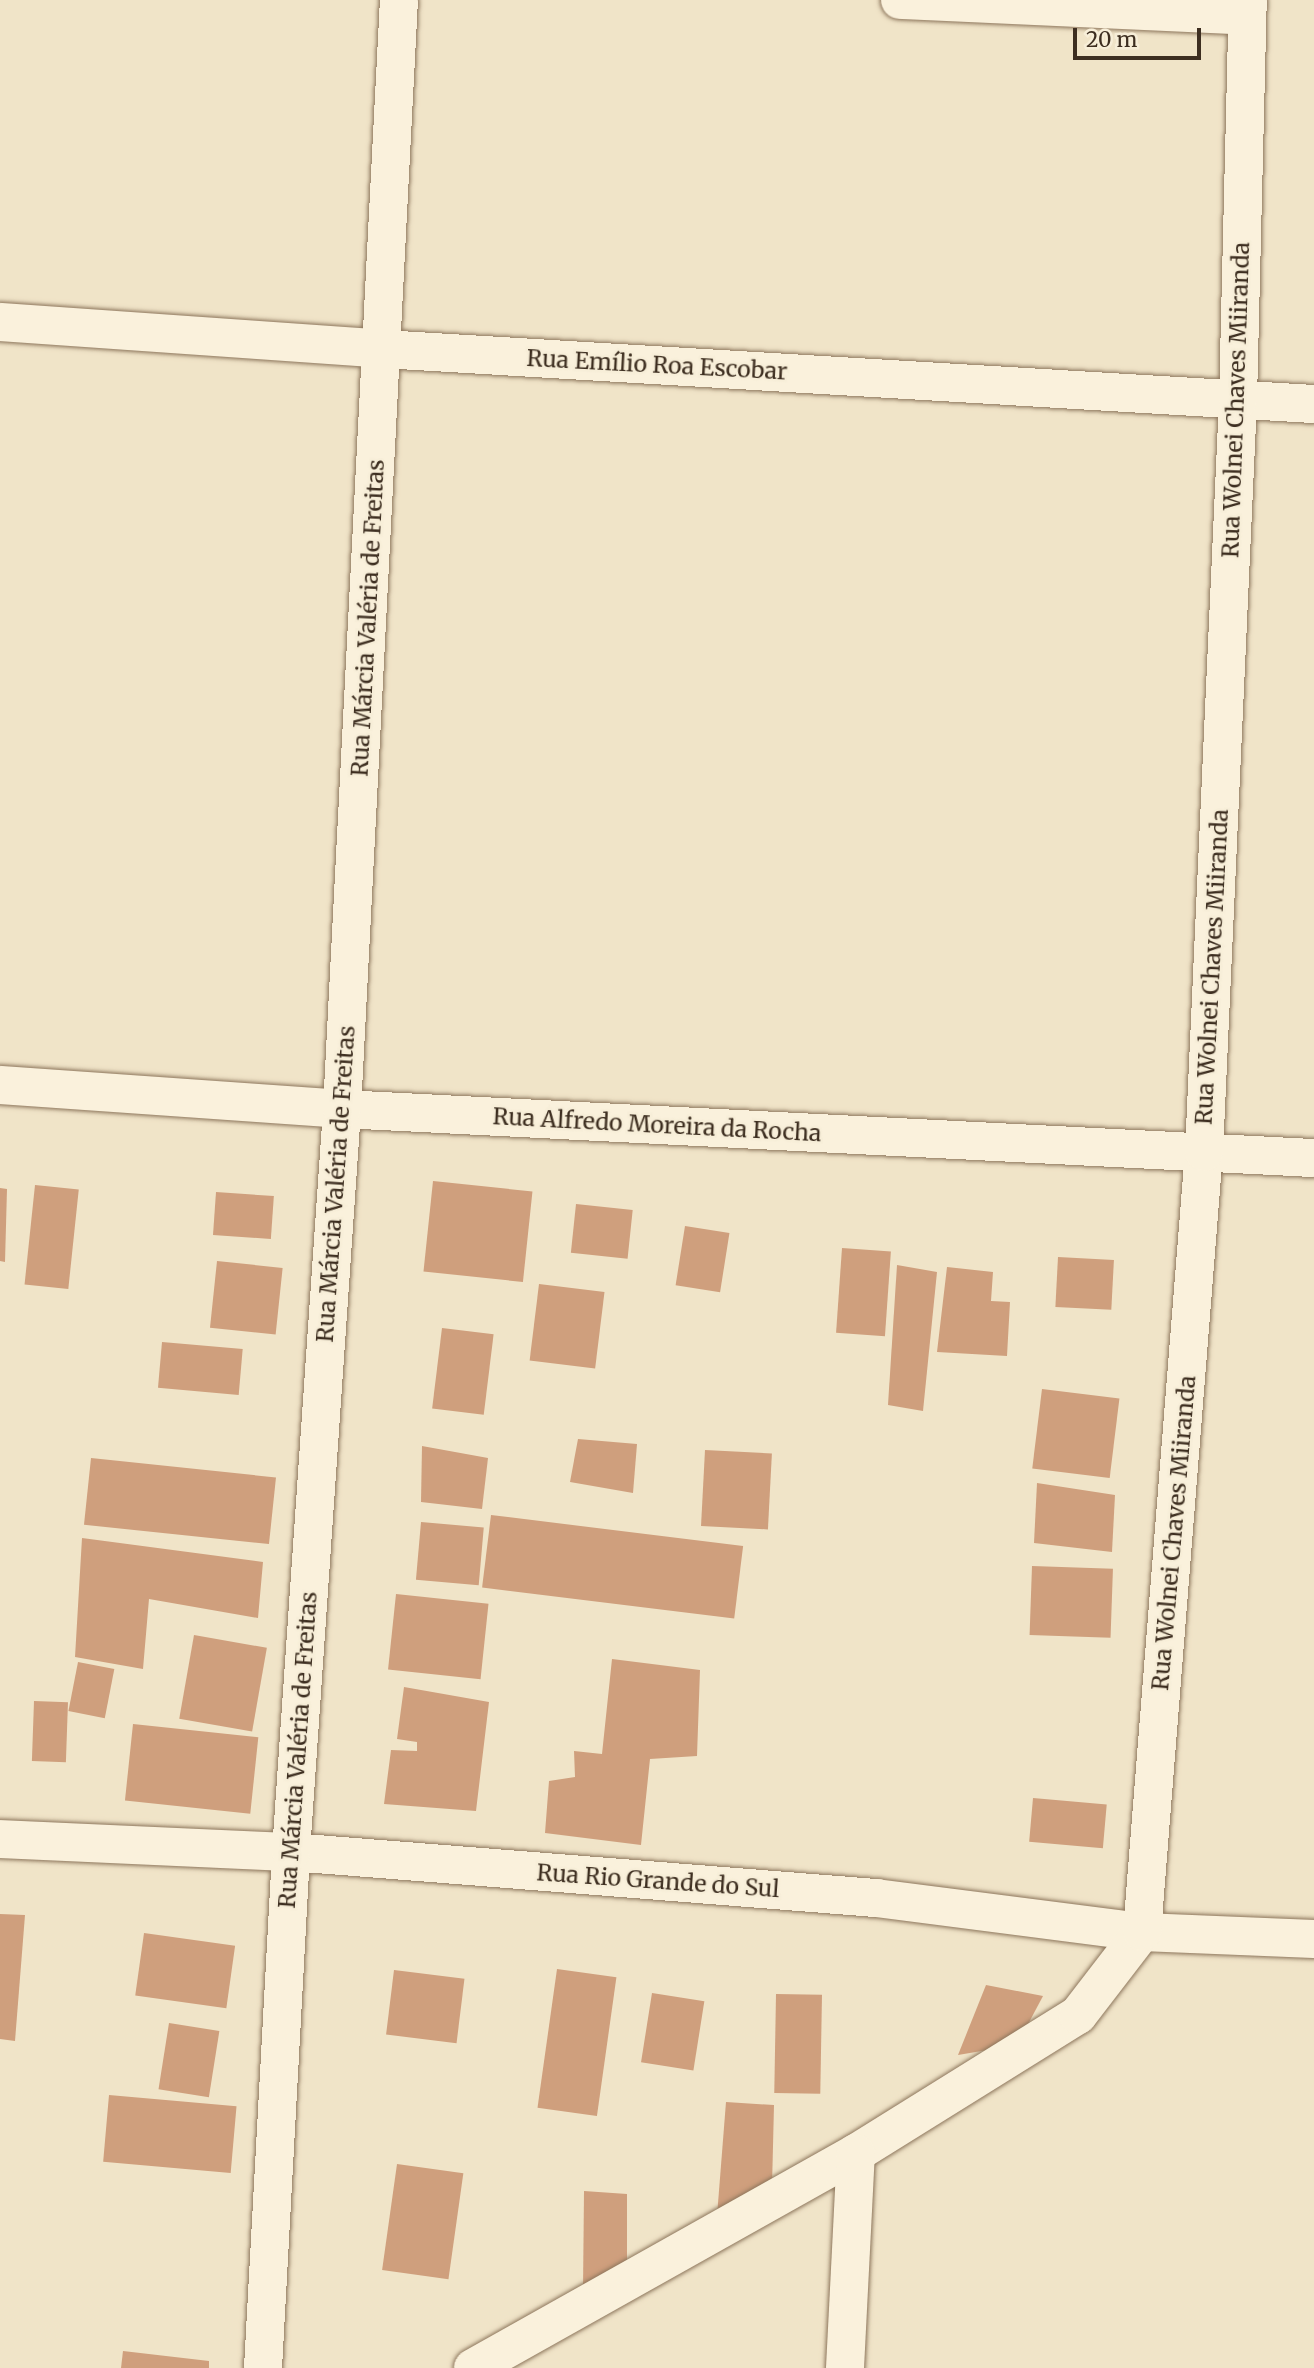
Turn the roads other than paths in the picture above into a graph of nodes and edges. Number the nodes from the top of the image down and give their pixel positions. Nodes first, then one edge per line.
1 (399, 0) edge
2 (900, 0) edge
3 (1248, 8) edge
4 (0, 322) edge
5 (382, 349) junction
6 (1238, 400) junction
7 (1314, 404) edge
8 (0, 1085) edge
9 (342, 1109) junction
10 (1204, 1152) junction
11 (1314, 1158) edge
12 (0, 1839) edge
13 (291, 1852) junction
14 (1142, 1932) junction
15 (1314, 1939) edge
16 (856, 2153) junction
17 (263, 2368) edge
18 (473, 2368) edge
19 (845, 2368) edge

1 - 5 street, Rua Márcia Valéria de Freitas
2 - 3 street
3 - 6 street, Rua Wolnei Chaves Miiranda
4 - 5 street, Rua Emílio Roa Escobar
5 - 6 street, Rua Emílio Roa Escobar
5 - 9 street, Rua Márcia Valéria de Freitas
6 - 7 street, Rua Emílio Roa Escobar
6 - 10 street, Rua Wolnei Chaves Miiranda
8 - 9 street, Rua Alfredo Moreira da Rocha
9 - 10 street, Rua Alfredo Moreira da Rocha
9 - 13 street, Rua Márcia Valéria de Freitas
10 - 11 street, Rua Alfredo Moreira da Rocha
10 - 14 street, Rua Wolnei Chaves Miiranda
12 - 13 street, Rua Rio Grande do Sul
13 - 14 street, Rua Rio Grande do Sul
13 - 17 street, Rua Márcia Valéria de Freitas
14 - 15 street, Rua Rio Grande do Sul
14 - 16 street
16 - 18 street
16 - 19 street

